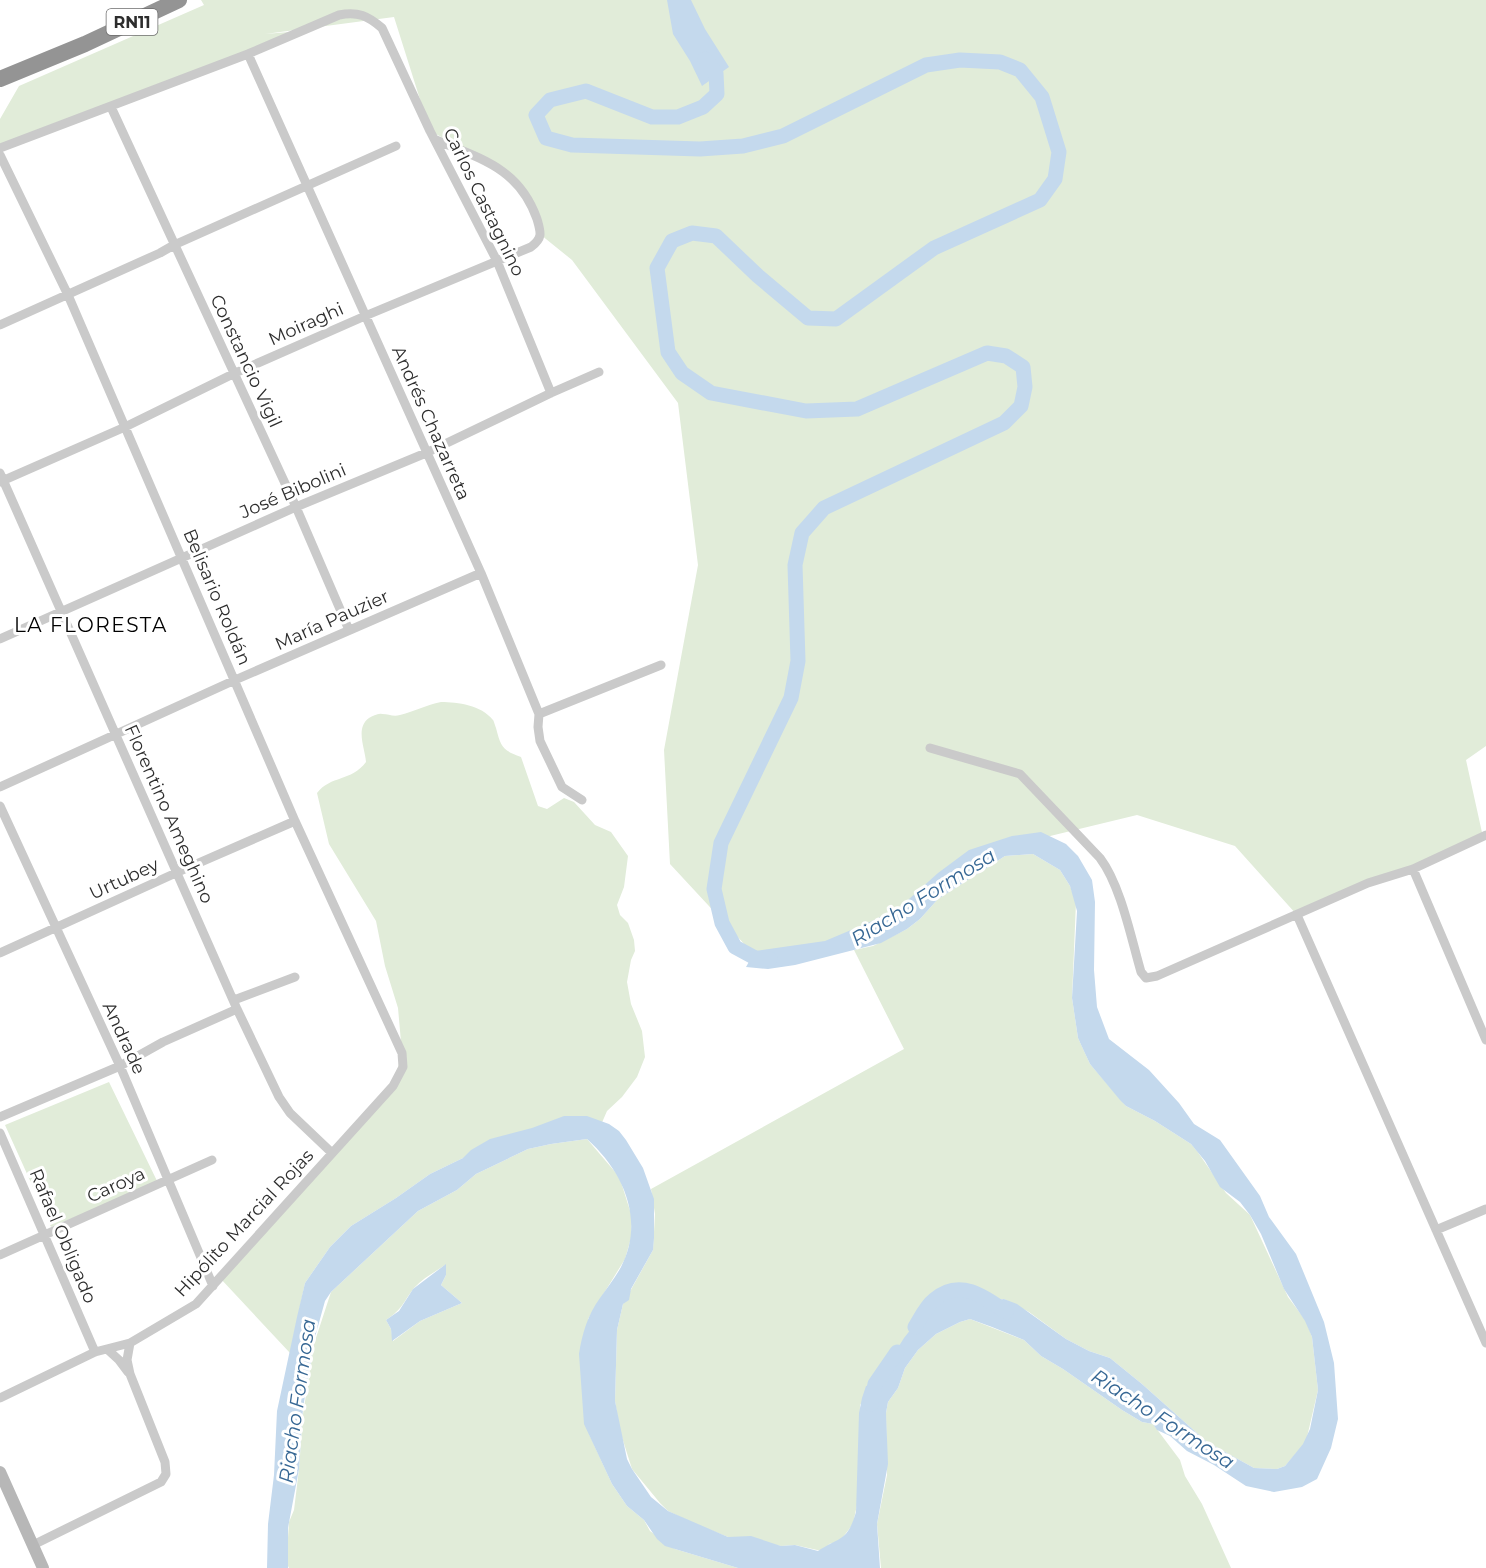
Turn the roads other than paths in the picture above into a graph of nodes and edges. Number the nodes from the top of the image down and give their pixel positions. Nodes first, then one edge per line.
1 (179, 0) edge
2 (248, 54) junction
3 (35, 65) junction
4 (0, 72) edge
5 (0, 79) edge
6 (111, 107) junction
7 (436, 140) junction
8 (396, 146) dead end
9 (0, 148) edge
10 (0, 155) edge
11 (307, 188) junction
12 (174, 245) junction
13 (497, 261) junction
14 (68, 295) junction
15 (365, 316) junction
16 (0, 325) edge
17 (599, 372) dead end
18 (233, 374) junction
19 (551, 393) junction
20 (125, 427) junction
21 (426, 453) junction
22 (1, 478) edge
23 (296, 507) junction
24 (182, 558) junction
25 (481, 573) junction
26 (60, 612) junction
27 (349, 630) junction
28 (0, 639) edge
29 (661, 665) dead end
30 (235, 680) junction
31 (539, 714) junction
32 (116, 734) junction
33 (930, 748) dead end
34 (0, 787) edge
35 (582, 800) dead end
36 (0, 806) edge
37 (295, 821) junction
38 (1486, 836) edge
39 (1413, 869) junction
40 (177, 872) junction
41 (1297, 915) junction
42 (56, 929) junction
43 (0, 954) edge
44 (295, 976) dead end
45 (235, 1004) junction
46 (1486, 1040) edge
47 (402, 1053) joint
48 (120, 1066) junction
49 (0, 1117) edge
50 (0, 1133) edge
51 (332, 1153) junction
52 (212, 1160) dead end
53 (168, 1180) junction
54 (1486, 1209) edge
55 (1436, 1230) junction
56 (45, 1235) junction
57 (0, 1255) edge
58 (213, 1286) junction
59 (1485, 1338) edge
60 (130, 1343) junction
61 (107, 1349) junction
62 (95, 1352) junction
63 (130, 1374) junction
64 (0, 1398) edge
65 (0, 1472) edge
66 (33, 1545) junction
67 (43, 1568) edge

1 - 3 highway, RN11
2 - 6 street
2 - 7 street, Carlos Castagnino
2 - 11 street, Andrés Chazarreta
3 - 4 highway
3 - 5 highway, RN11
6 - 9 street
6 - 12 street, Constancio Vigil
7 - 13 street, Carlos Castagnino
7 - 13 street, Moiraghi
8 - 11 street
10 - 14 street, Belisario Roldán
11 - 12 street
11 - 15 street, Andrés Chazarreta
12 - 14 street
12 - 18 street, Constancio Vigil
13 - 15 street, Moiraghi
13 - 19 street, Carlos Castagnino
14 - 16 street
14 - 20 street, Belisario Roldán
15 - 18 street, Moiraghi
15 - 21 street, Andrés Chazarreta
17 - 19 street, José Bibolini
18 - 20 street, Moiraghi
18 - 23 street, Constancio Vigil
19 - 21 street, José Bibolini
20 - 22 street, Moiraghi
20 - 24 street, Belisario Roldán
21 - 23 street, José Bibolini
21 - 25 street, Andrés Chazarreta
22 - 26 street, Florentino Ameghino
23 - 24 street, José Bibolini
23 - 27 street, Constancio Vigil
24 - 26 street, José Bibolini
24 - 30 street, Belisario Roldán
25 - 27 street, María Pauzier
25 - 31 street, Andrés Chazarreta
26 - 28 street, José Bibolini
26 - 32 street, Florentino Ameghino
27 - 30 street, María Pauzier
29 - 31 street
30 - 32 street, María Pauzier
30 - 37 street, Belisario Roldán
31 - 35 street, Andrés Chazarreta
32 - 34 street, María Pauzier
32 - 40 street, Florentino Ameghino
33 - 41 street
36 - 42 street, Andrade
37 - 40 street, Urtubey
37 - 47 street, Belisario Roldán
38 - 39 street
39 - 41 street
39 - 46 street
40 - 42 street, Urtubey
40 - 45 street, Florentino Ameghino
41 - 55 street
42 - 43 street, Urtubey
42 - 48 street, Andrade
44 - 45 street
45 - 48 street
45 - 51 street, Florentino Ameghino
47 - 51 street, Hipólito Marcial Rojas
48 - 49 street
48 - 53 street, Andrade
50 - 56 street, Rafael Obligado
51 - 58 street, Hipólito Marcial Rojas
52 - 53 street, Caroya
53 - 56 street, Caroya
53 - 58 street, Andrade
54 - 55 street
55 - 59 street
56 - 57 street, Caroya
56 - 62 street, Rafael Obligado
58 - 60 street, Hipólito Marcial Rojas
60 - 61 street, Hipólito Marcial Rojas
60 - 63 street
61 - 62 street, Hipólito Marcial Rojas
61 - 63 street
62 - 64 street, Hipólito Marcial Rojas
63 - 66 street
65 - 66 main road
66 - 67 main road

